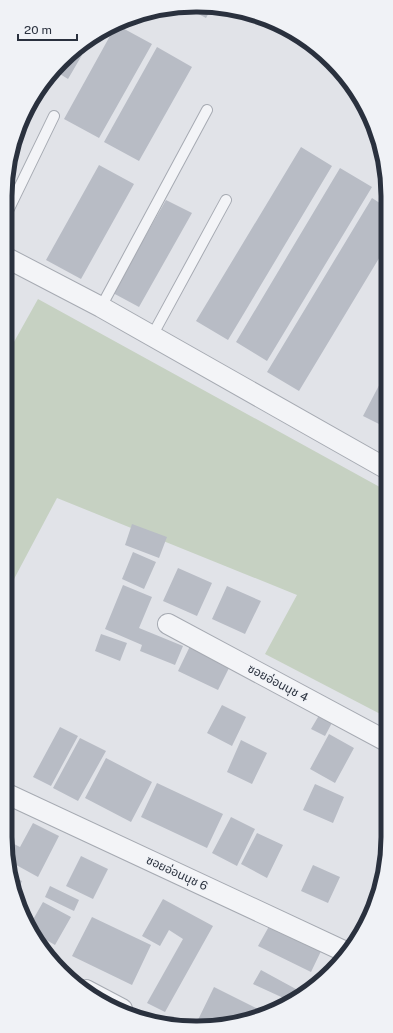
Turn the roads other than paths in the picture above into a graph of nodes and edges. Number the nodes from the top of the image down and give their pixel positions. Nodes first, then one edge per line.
1 (207, 110) dead end
2 (54, 116) dead end
3 (226, 200) dead end
4 (12, 203) edge
5 (12, 261) edge
6 (101, 307) junction
7 (152, 336) junction
8 (381, 466) edge
9 (168, 624) dead end
10 (381, 738) edge
11 (12, 796) edge
12 (342, 950) edge

1 - 6 lane
2 - 4 lane
3 - 7 lane
5 - 6 street
6 - 7 street
7 - 8 street
9 - 10 street, ซอยอ่อนนุช 4
11 - 12 street, ซอยอ่อนนุช 6

